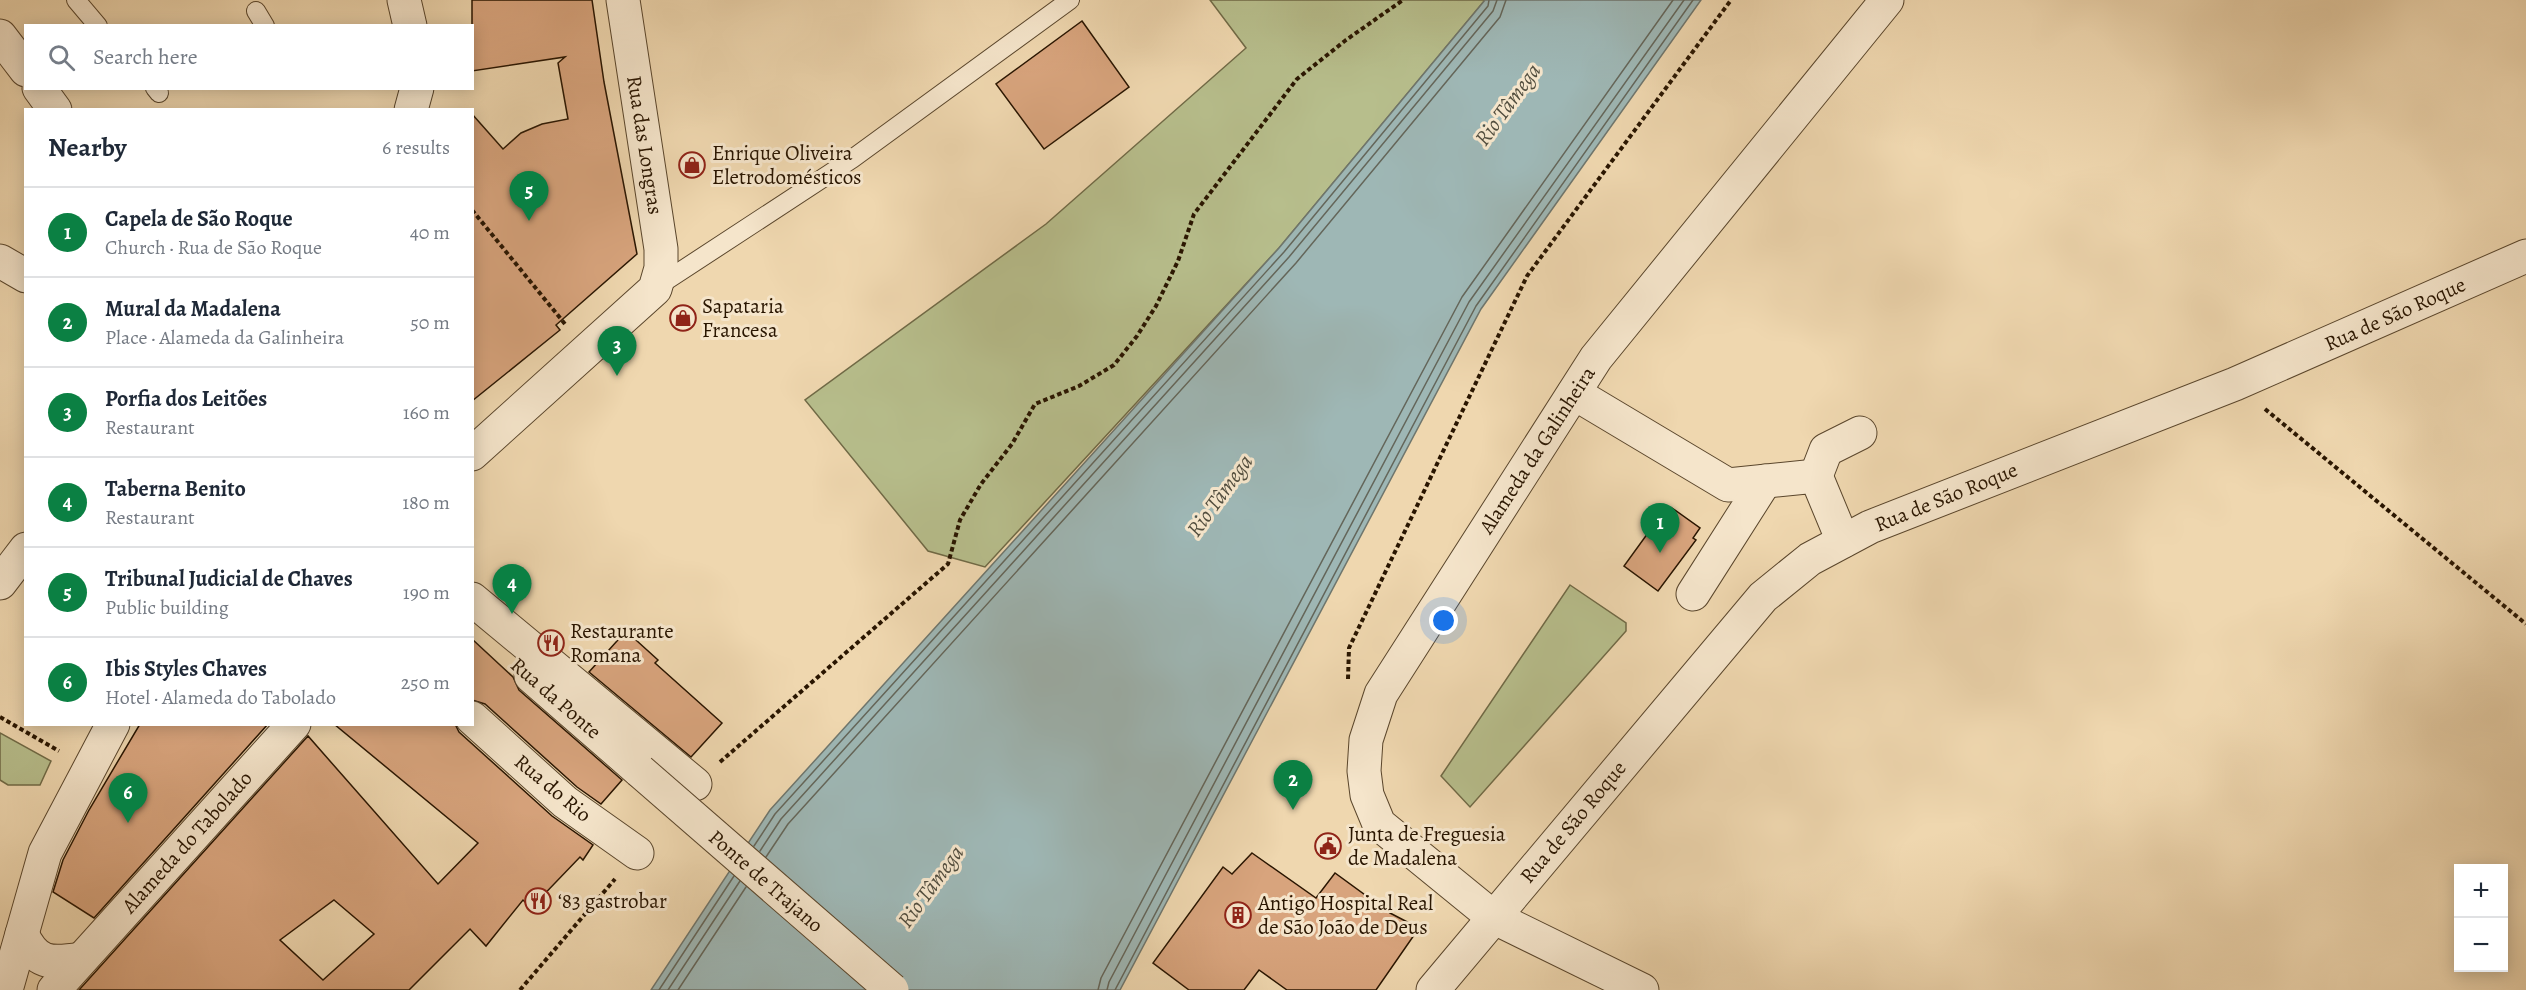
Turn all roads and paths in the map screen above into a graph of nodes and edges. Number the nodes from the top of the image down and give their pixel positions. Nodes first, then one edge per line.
1 (76, 0) edge
2 (404, 0) edge
3 (622, 0) edge
4 (1070, 0) edge
5 (1403, 0) edge
6 (1731, 0) edge
7 (1887, 0) edge
8 (97, 24) edge
9 (410, 24) edge
10 (0, 36) edge
11 (24, 67) edge
12 (40, 90) edge
13 (416, 90) edge
14 (54, 108) edge
15 (412, 108) edge
16 (474, 212) edge
17 (2526, 256) edge
18 (0, 261) edge
19 (24, 275) edge
20 (654, 289) junction
21 (566, 325) dead end
22 (2235, 384) junction
23 (1574, 393) junction
24 (1860, 432) dead end
25 (474, 452) edge
26 (1816, 476) junction
27 (1764, 481) junction
28 (1843, 541) junction
29 (24, 552) edge
30 (948, 564) dead end
31 (0, 583) edge
32 (1693, 594) dead end
33 (474, 601) edge
34 (2526, 624) edge
35 (474, 627) edge
36 (1348, 686) dead end
37 (0, 717) edge
38 (474, 720) edge
39 (112, 726) edge
40 (292, 726) edge
41 (90, 769) junction
42 (640, 771) joint
43 (695, 784) dead end
44 (637, 853) dead end
45 (1493, 917) junction
46 (22, 934) junction
47 (81, 959) junction
48 (6, 990) edge
49 (54, 990) edge
50 (892, 990) edge
51 (1433, 990) edge
52 (1642, 990) edge

1 - 8 lane
2 - 9 street
3 - 20 street, Rua das Longras
4 - 20 lane
5 - 30 path
6 - 36 path
7 - 23 street, Alameda da Galinheira
10 - 11 street
12 - 14 street
13 - 15 street
16 - 21 path
17 - 22 street, Rua de São Roque
18 - 19 street
20 - 25 street
22 - 28 street, Rua de São Roque
22 - 34 path
23 - 27 street
23 - 45 street, Alameda da Galinheira
24 - 26 street
26 - 27 street
26 - 28 street
27 - 32 street
28 - 45 street, Rua de São Roque
29 - 31 street
33 - 43 street
35 - 42 street, Rua da Ponte
37 - 41 path
38 - 44 street, Rua do Rio
39 - 41 street
40 - 47 street, Alameda do Tabolado
41 - 46 street
42 - 50 street, Ponte de Trajano, bridge
45 - 51 street, Rua de São Roque
45 - 52 street, Alameda da Galinheira
46 - 47 street
46 - 48 street
47 - 49 street, Alameda do Tabolado

